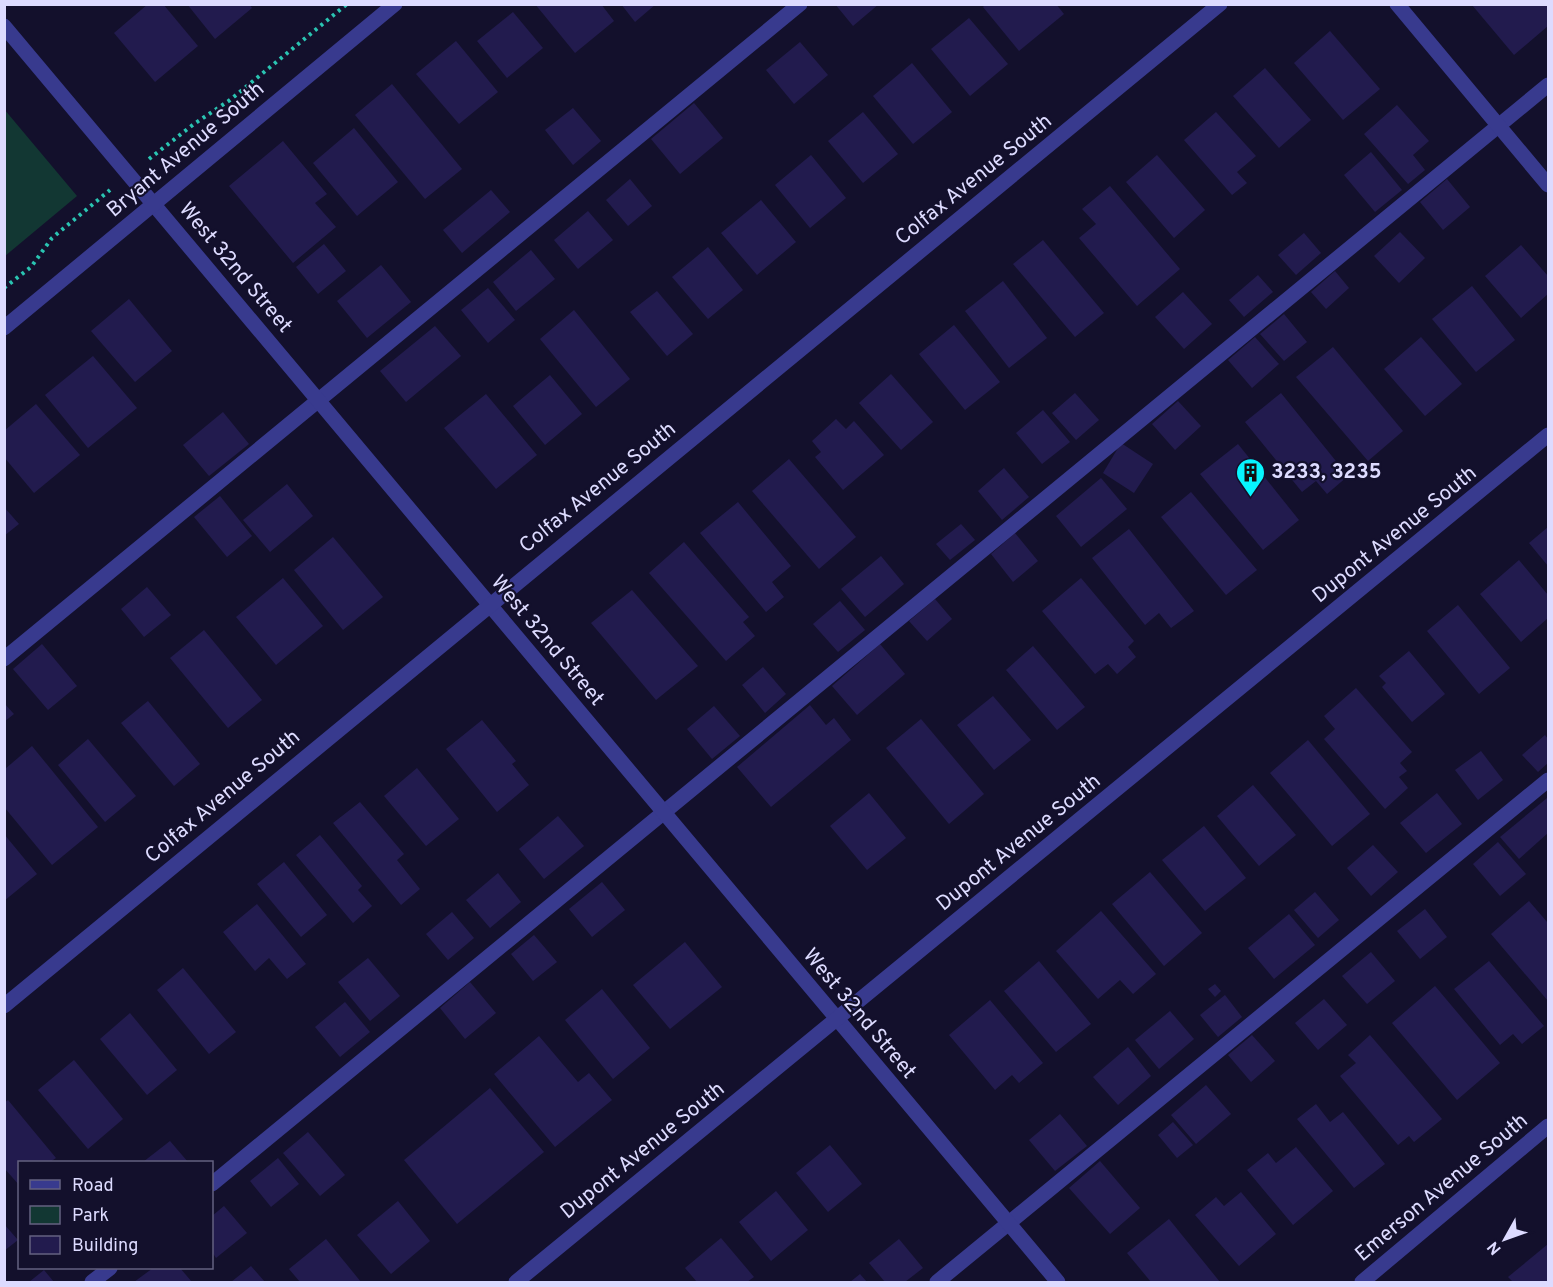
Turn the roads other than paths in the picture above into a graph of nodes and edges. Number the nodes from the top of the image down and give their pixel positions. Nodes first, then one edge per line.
1 (395, 4) edge
2 (800, 4) edge
3 (1220, 4) edge
4 (1397, 4) edge
5 (4, 26) edge
6 (1548, 85) edge
7 (1498, 126) junction
8 (1548, 185) edge
9 (154, 203) junction
10 (4, 328) edge
11 (319, 401) junction
12 (1548, 435) edge
13 (490, 604) junction
14 (4, 659) edge
15 (1548, 780) edge
16 (664, 813) junction
17 (4, 1006) edge
18 (837, 1020) junction
19 (1548, 1126) edge
20 (213, 1183) edge
21 (1008, 1223) junction
22 (109, 1269) edge
23 (92, 1282) edge
24 (516, 1282) edge
25 (937, 1282) edge
26 (1058, 1282) edge
27 (1362, 1282) edge

1 - 9 street, Bryant Avenue South
2 - 11 street
3 - 13 street, Colfax Avenue South
4 - 7 street
5 - 9 street, West 32nd Street
6 - 7 street
7 - 8 street
7 - 16 street
9 - 10 street, Bryant Avenue South
9 - 11 street, West 32nd Street
11 - 13 street, West 32nd Street
11 - 14 street
12 - 18 street, Dupont Avenue South
13 - 16 street, West 32nd Street
13 - 17 street, Colfax Avenue South
15 - 21 street
16 - 18 street, West 32nd Street
16 - 20 street
18 - 21 street, West 32nd Street
18 - 24 street, Dupont Avenue South
19 - 27 street, Emerson Avenue South
21 - 25 street
21 - 26 street, West 32nd Street
22 - 23 street

